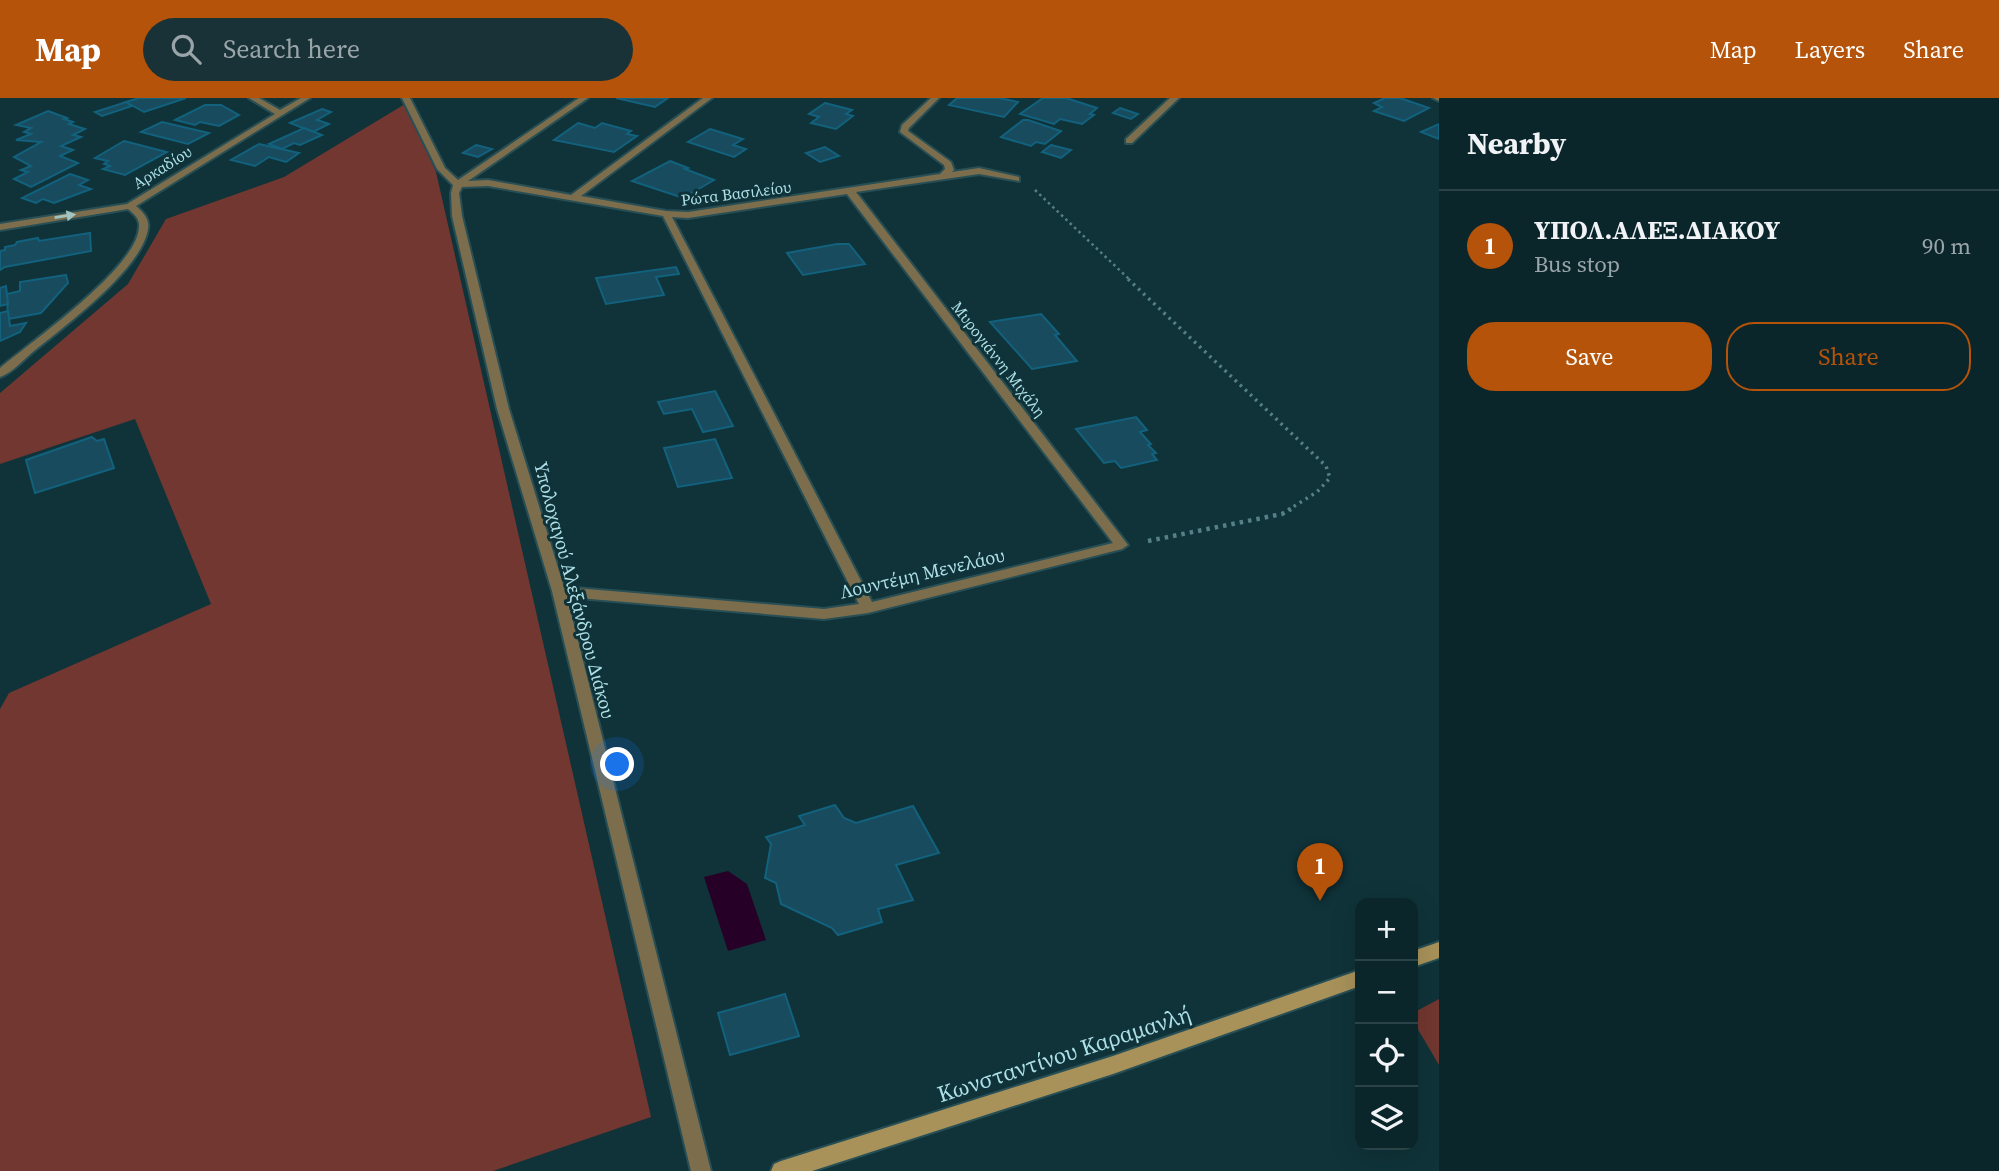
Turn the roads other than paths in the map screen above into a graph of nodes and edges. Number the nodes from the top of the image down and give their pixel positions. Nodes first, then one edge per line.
1 (253, 98) edge
2 (306, 98) edge
3 (407, 98) edge
4 (584, 98) edge
5 (708, 98) edge
6 (935, 98) edge
7 (1175, 98) edge
8 (279, 113) junction
9 (1129, 141) dead end
10 (943, 177) junction
11 (1016, 179) road end
12 (458, 184) junction
13 (850, 191) junction
14 (574, 197) junction
15 (130, 206) junction
16 (666, 214) junction
17 (0, 227) edge
18 (0, 374) edge
19 (1122, 545) joint
20 (559, 592) junction
21 (868, 608) junction
22 (1439, 950) edge
23 (1418, 957) edge
24 (1355, 980) edge
25 (701, 1171) edge
26 (781, 1171) edge

1 - 8 street
2 - 8 street, Αρκαδίου
3 - 12 street
4 - 12 street
5 - 14 street
6 - 10 street
7 - 9 street
8 - 15 street, Αρκαδίου
10 - 11 street, Ρώτα Βασιλείου
10 - 13 street, Ρώτα Βασιλείου
12 - 14 street, Ρώτα Βασιλείου
12 - 20 street, Υπολοχαγού Αλεξάνδρου Διάκου
13 - 16 street, Ρώτα Βασιλείου
13 - 19 street, Μυρογιάννη Μιχάλη
14 - 16 street, Ρώτα Βασιλείου
17 -> 15 street
15 - 18 street, Αρκαδίου
16 - 21 street
19 - 21 street, Λουντέμη Μενελάου
20 - 21 street, Λουντέμη Μενελάου
20 - 25 street, Υπολοχαγού Αλεξάνδρου Διάκου
22 - 23 main road
24 - 26 main road, Κωνσταντίνου Καραμανλή

